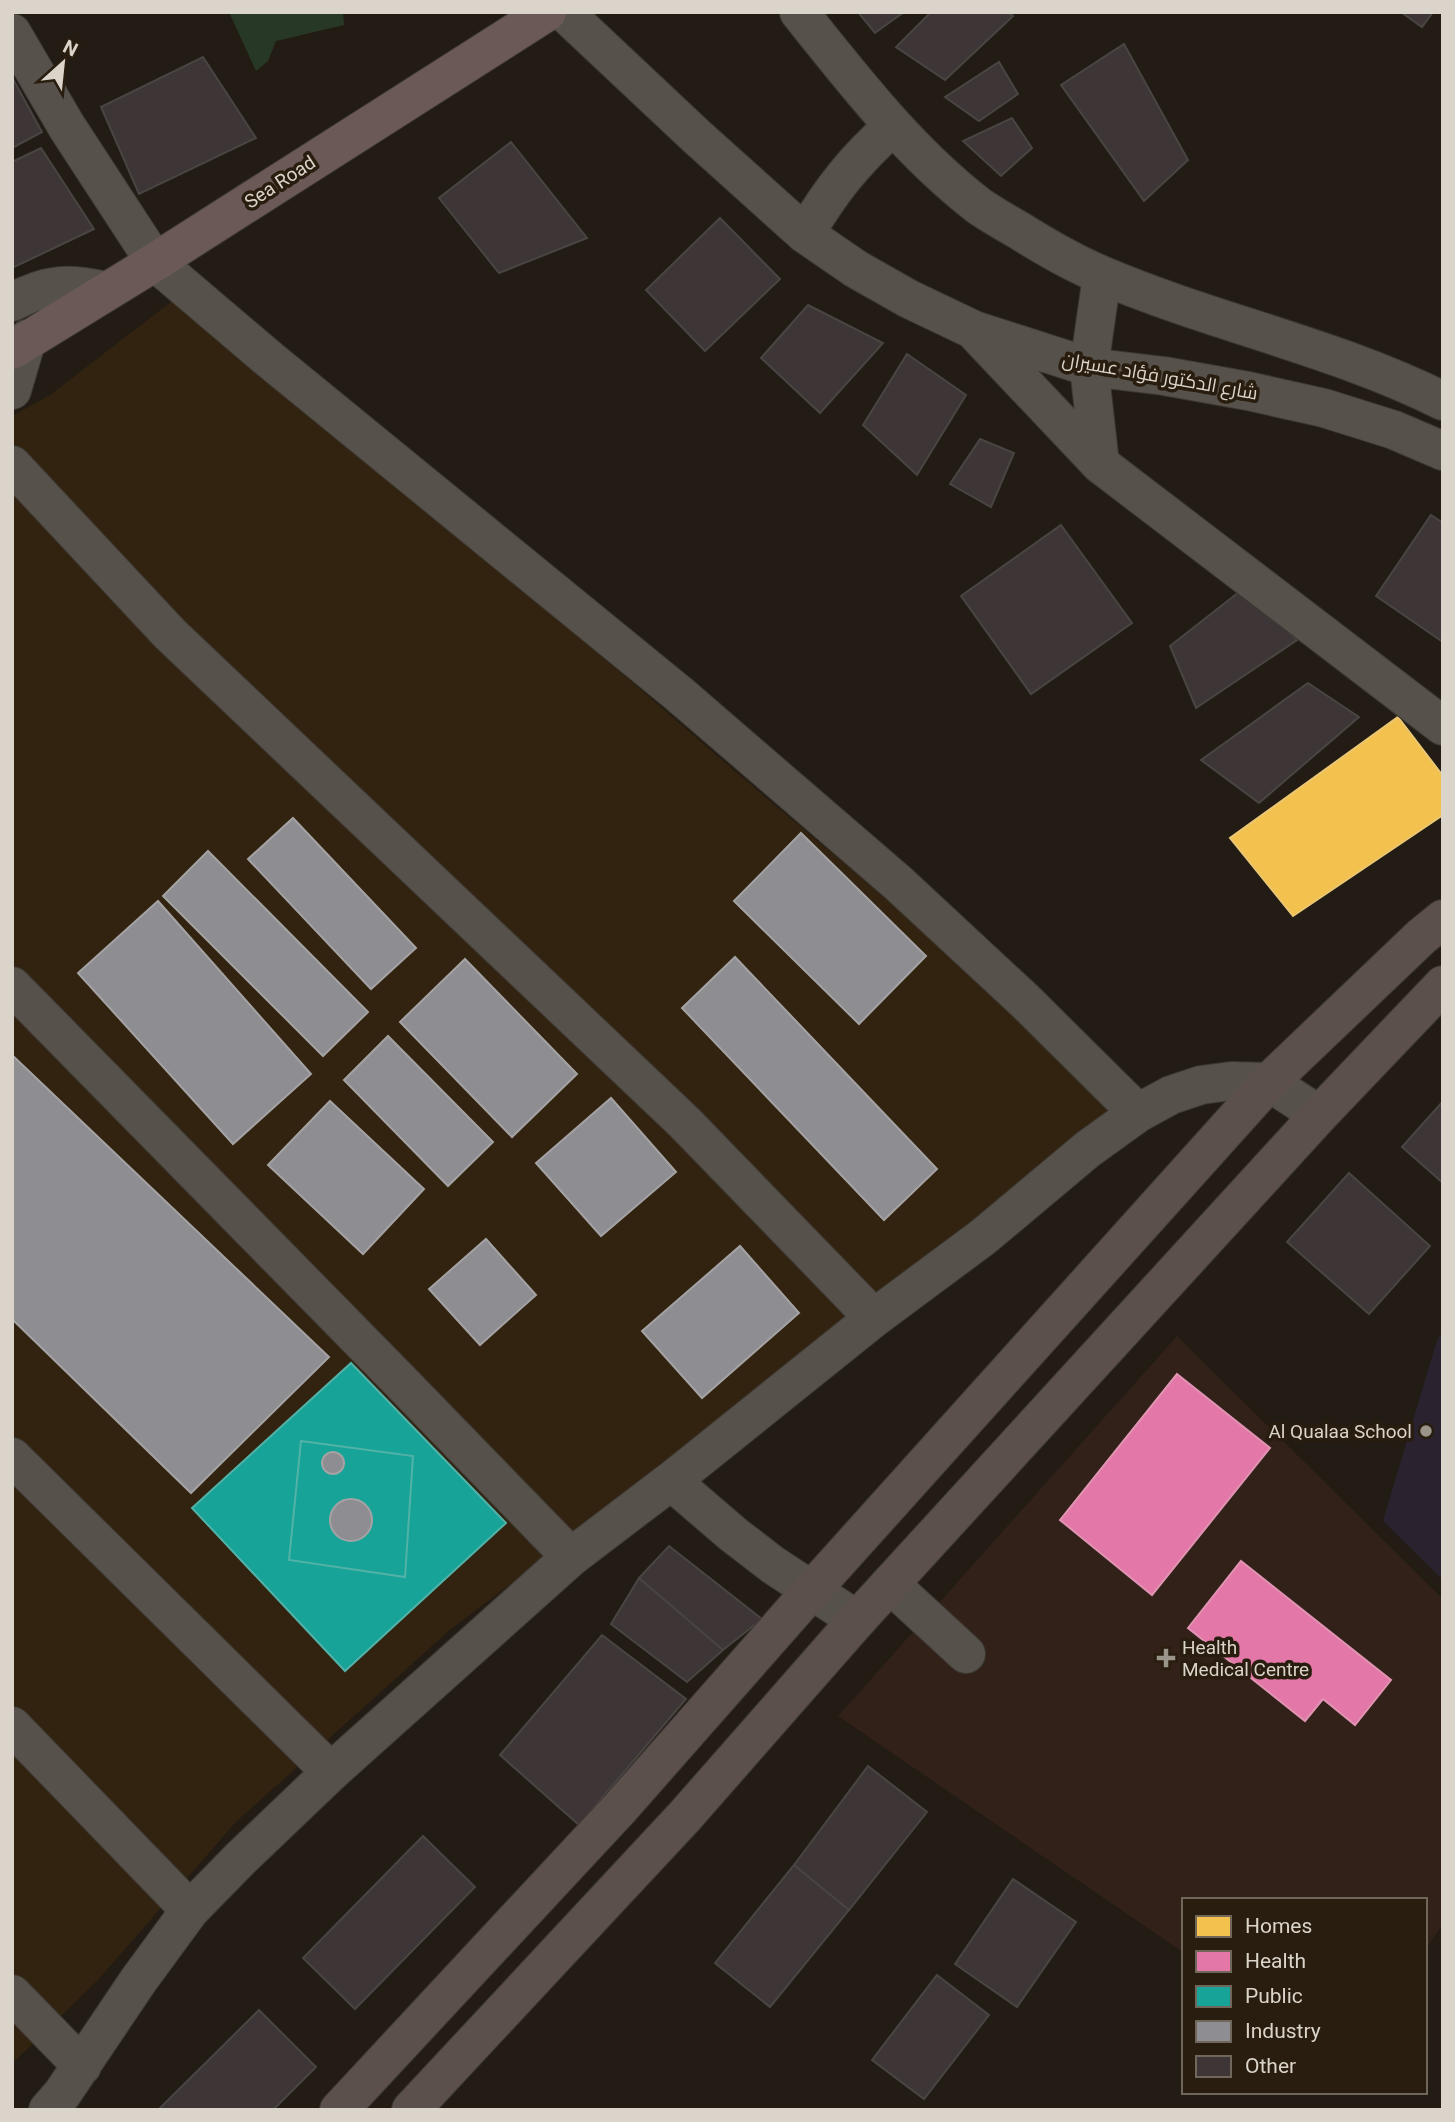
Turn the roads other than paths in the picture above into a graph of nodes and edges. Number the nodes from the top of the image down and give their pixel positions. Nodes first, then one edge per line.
1 (547, 12) edge
2 (564, 12) edge
3 (799, 12) edge
4 (12, 33) edge
5 (892, 126) junction
6 (805, 234) junction
7 (155, 262) junction
8 (1102, 276) junction
9 (106, 291) junction
10 (12, 302) edge
11 (974, 330) junction
12 (20, 344) edge
13 (1088, 367) junction
14 (12, 390) edge
15 (1443, 401) edge
16 (1443, 451) edge
17 (12, 464) edge
18 (1100, 464) junction
19 (1443, 726) edge
20 (1443, 919) edge
21 (1443, 985) edge
22 (12, 986) edge
23 (1269, 1082) junction
24 (1138, 1113) junction
25 (1319, 1115) junction
26 (874, 1318) junction
27 (12, 1457) edge
28 (671, 1481) junction
29 (570, 1557) junction
30 (890, 1584) junction
31 (811, 1591) junction
32 (857, 1620) junction
33 (966, 1654) dead end
34 (12, 1726) edge
35 (331, 1772) junction
36 (190, 1910) junction
37 (12, 1994) edge
38 (82, 2066) junction
39 (48, 2110) edge
40 (339, 2110) edge
41 (411, 2110) edge

1 - 7 highway, Sea Road
2 - 6 street, شارع الدكتور فؤاد عسيران
3 - 5 street
4 - 7 street
5 - 6 street
5 - 8 street
6 - 11 street, شارع الدكتور فؤاد عسيران
7 - 9 highway, Sea Road
7 - 24 street
8 - 13 street
8 - 15 street
9 - 10 street
9 - 12 highway, Sea Road
11 - 13 street, شارع الدكتور فؤاد عسيران
11 - 18 street
12 - 14 street
13 - 16 street, شارع الدكتور فؤاد عسيران
13 - 18 street
17 - 26 street
18 - 19 street
20 - 23 main road
21 - 25 main road
22 - 29 street
23 - 24 street
23 - 25 street
23 - 31 main road
24 - 26 street
25 - 30 main road
26 - 28 street
27 - 35 street
28 - 29 street
28 - 31 street
29 - 35 street
30 - 32 main road
30 - 33 street
31 - 32 street
31 - 40 main road
32 - 41 main road
34 - 36 street
35 - 36 street
36 - 38 street
37 - 38 street
38 - 39 street

